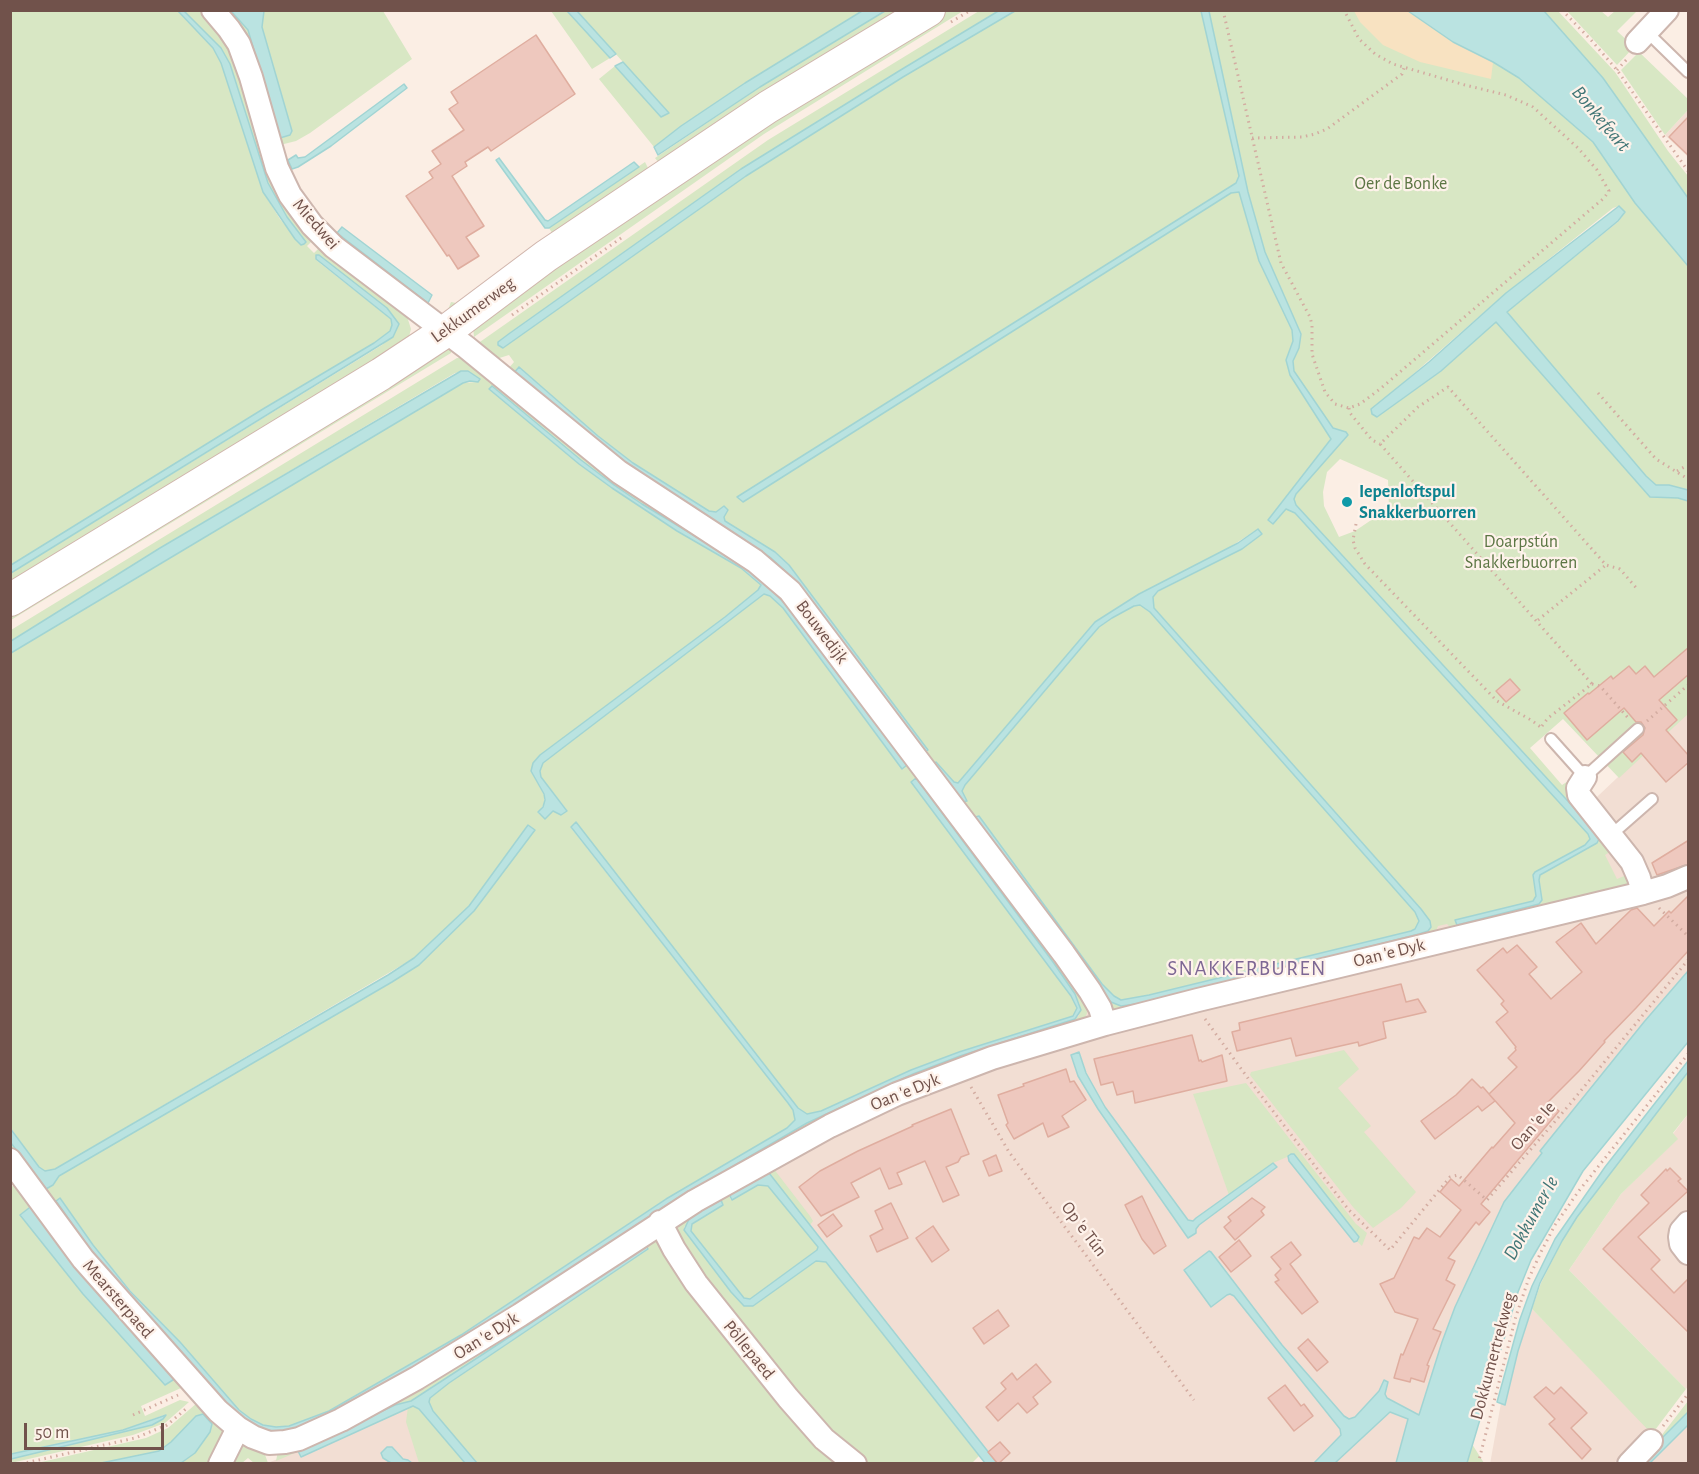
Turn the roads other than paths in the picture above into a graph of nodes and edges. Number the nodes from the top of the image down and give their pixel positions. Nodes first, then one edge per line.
1 (213, 10) edge
2 (929, 10) edge
3 (1667, 10) edge
4 (1642, 37) joint
5 (1689, 72) edge
6 (446, 331) junction
7 (10, 600) edge
8 (1638, 729) road end
9 (1551, 739) road end
10 (1585, 777) junction
11 (1652, 799) dead end
12 (1611, 835) junction
13 (1689, 877) edge
14 (1642, 893) junction
15 (1105, 1024) junction
16 (10, 1160) edge
17 (660, 1222) junction
18 (1689, 1223) edge
19 (1689, 1253) edge
20 (238, 1428) junction
21 (1651, 1441) road end
22 (220, 1464) edge
23 (855, 1464) edge
24 (1629, 1464) edge

1 - 6 street, Miedwei
2 - 6 main road, Lekkumerweg
3 - 4 street
4 - 5 lane
6 - 7 main road, Lekkumerweg
6 - 15 street, Bouwedijk
8 - 10 lane
9 - 10 lane
10 - 12 street
11 - 12 lane
12 - 14 street
13 - 14 street, Oan 'e Dyk
14 - 15 street, Oan 'e Dyk
15 - 17 street, Oan 'e Dyk
16 - 20 street, Mearsterpaed
17 - 20 street, Oan 'e Dyk
17 - 23 street, Pôllepaed
18 - 19 street
20 - 22 street
21 - 24 street

